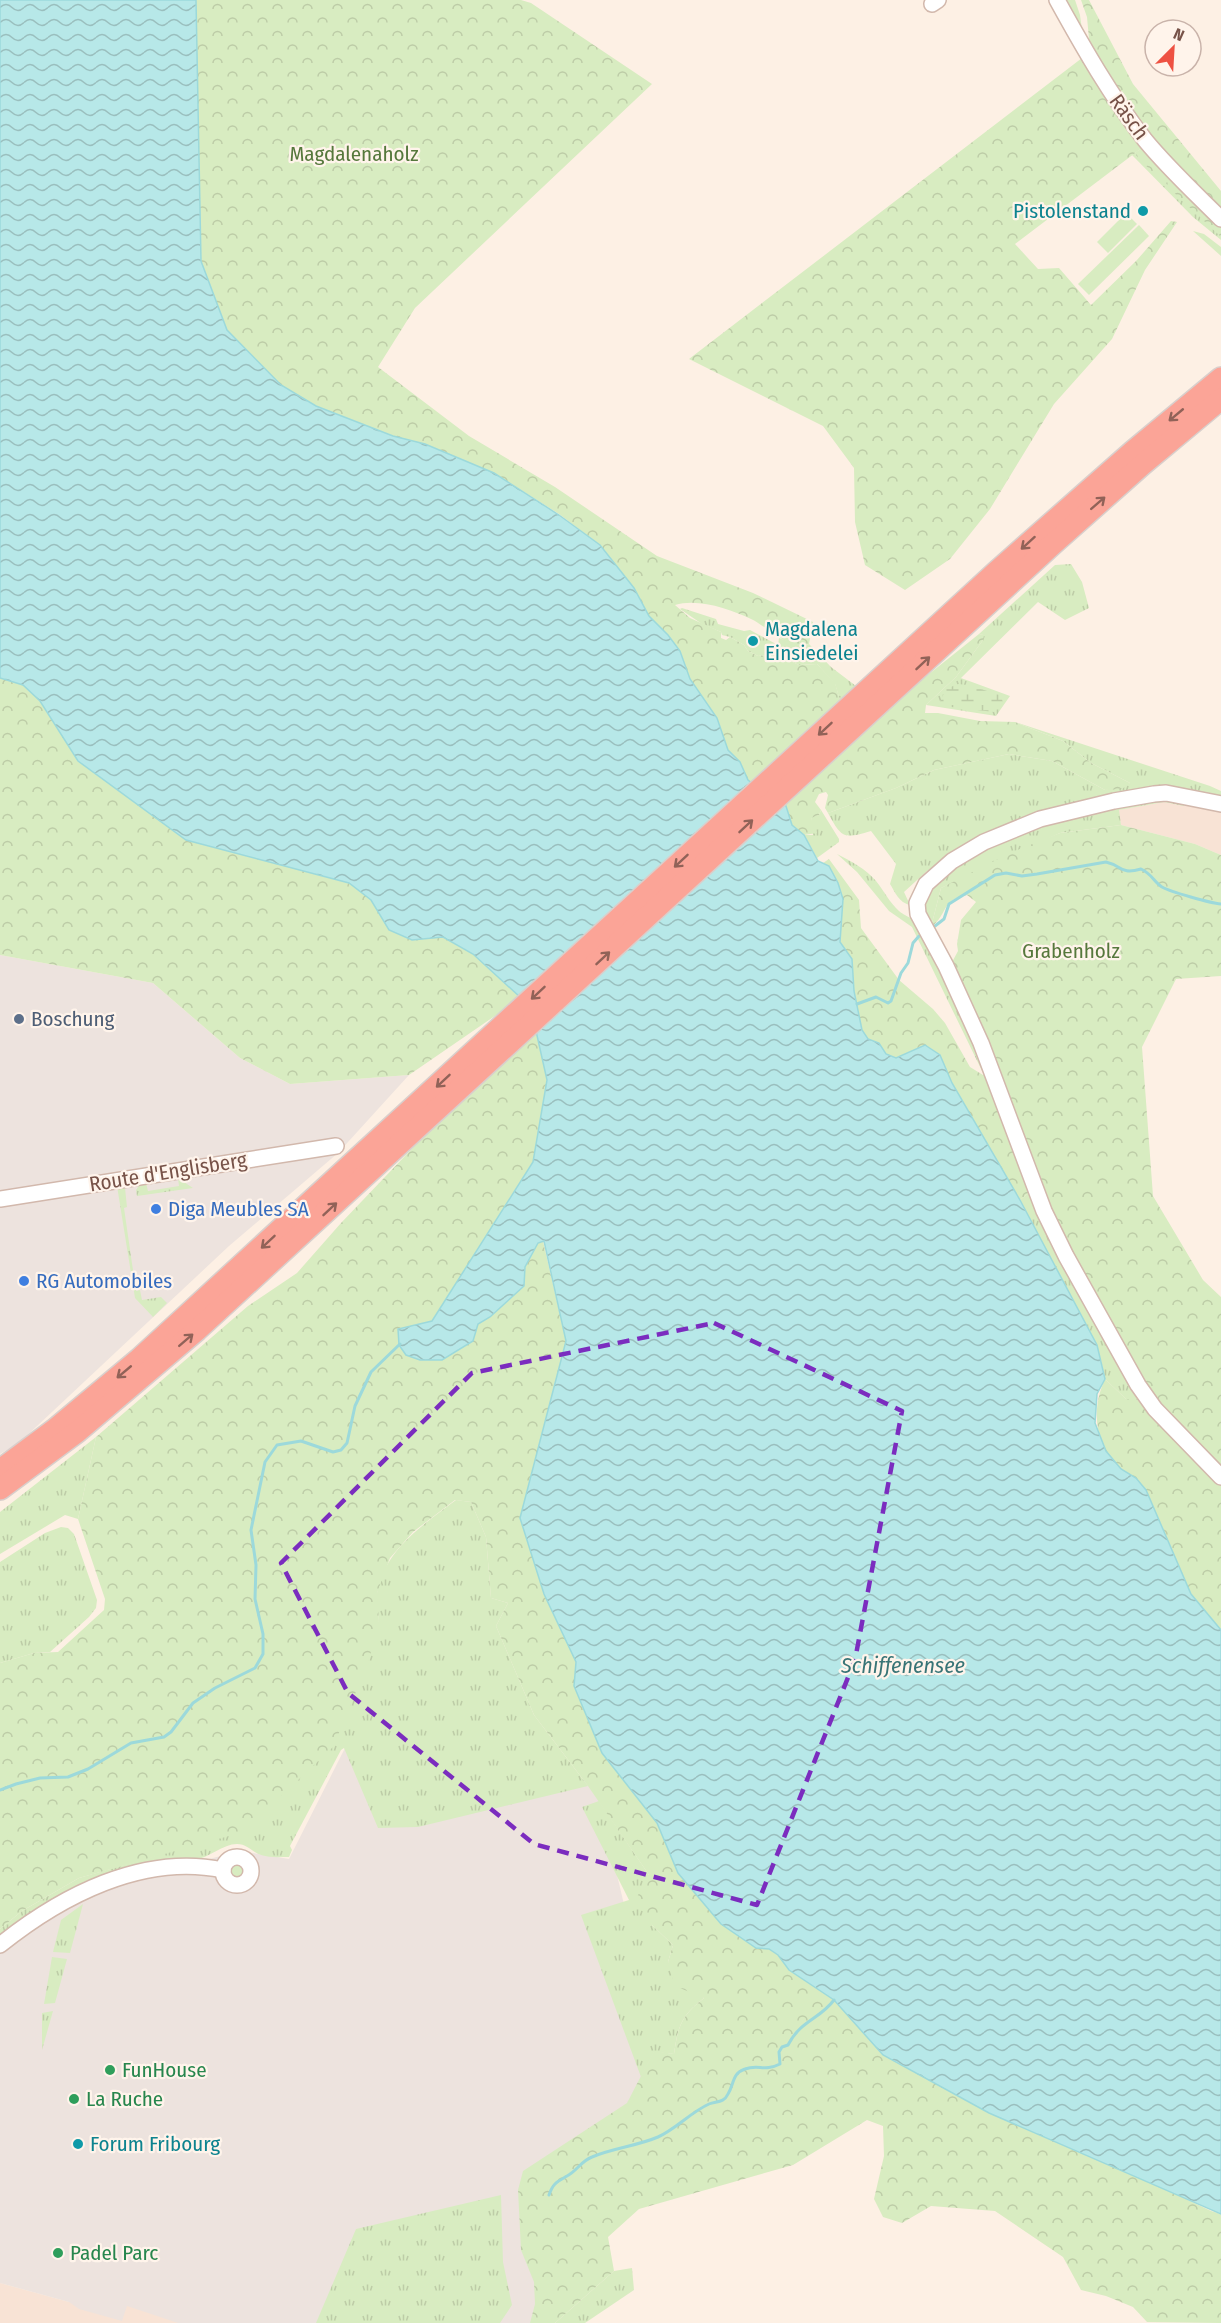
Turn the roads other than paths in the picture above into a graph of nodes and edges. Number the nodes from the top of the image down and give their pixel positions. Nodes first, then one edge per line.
1 (1057, 0) edge
2 (1221, 219) edge
3 (1221, 378) edge
4 (1221, 399) edge
5 (874, 696) junction
6 (1221, 804) edge
7 (492, 1048) junction
8 (336, 1146) dead end
9 (0, 1199) edge
10 (110, 1406) junction
11 (0, 1470) edge
12 (1221, 1477) edge
13 (0, 1489) edge
14 (0, 1503) edge
15 (223, 1870) dead end
16 (0, 1945) edge

1 - 2 street, Räsch
3 -> 5 highway
5 -> 4 highway
5 - 7 highway
6 - 12 street
10 -> 7 highway
7 -> 11 highway
8 - 9 street, Route d'Englisberg
10 - 13 highway
10 - 14 highway
15 - 16 street

